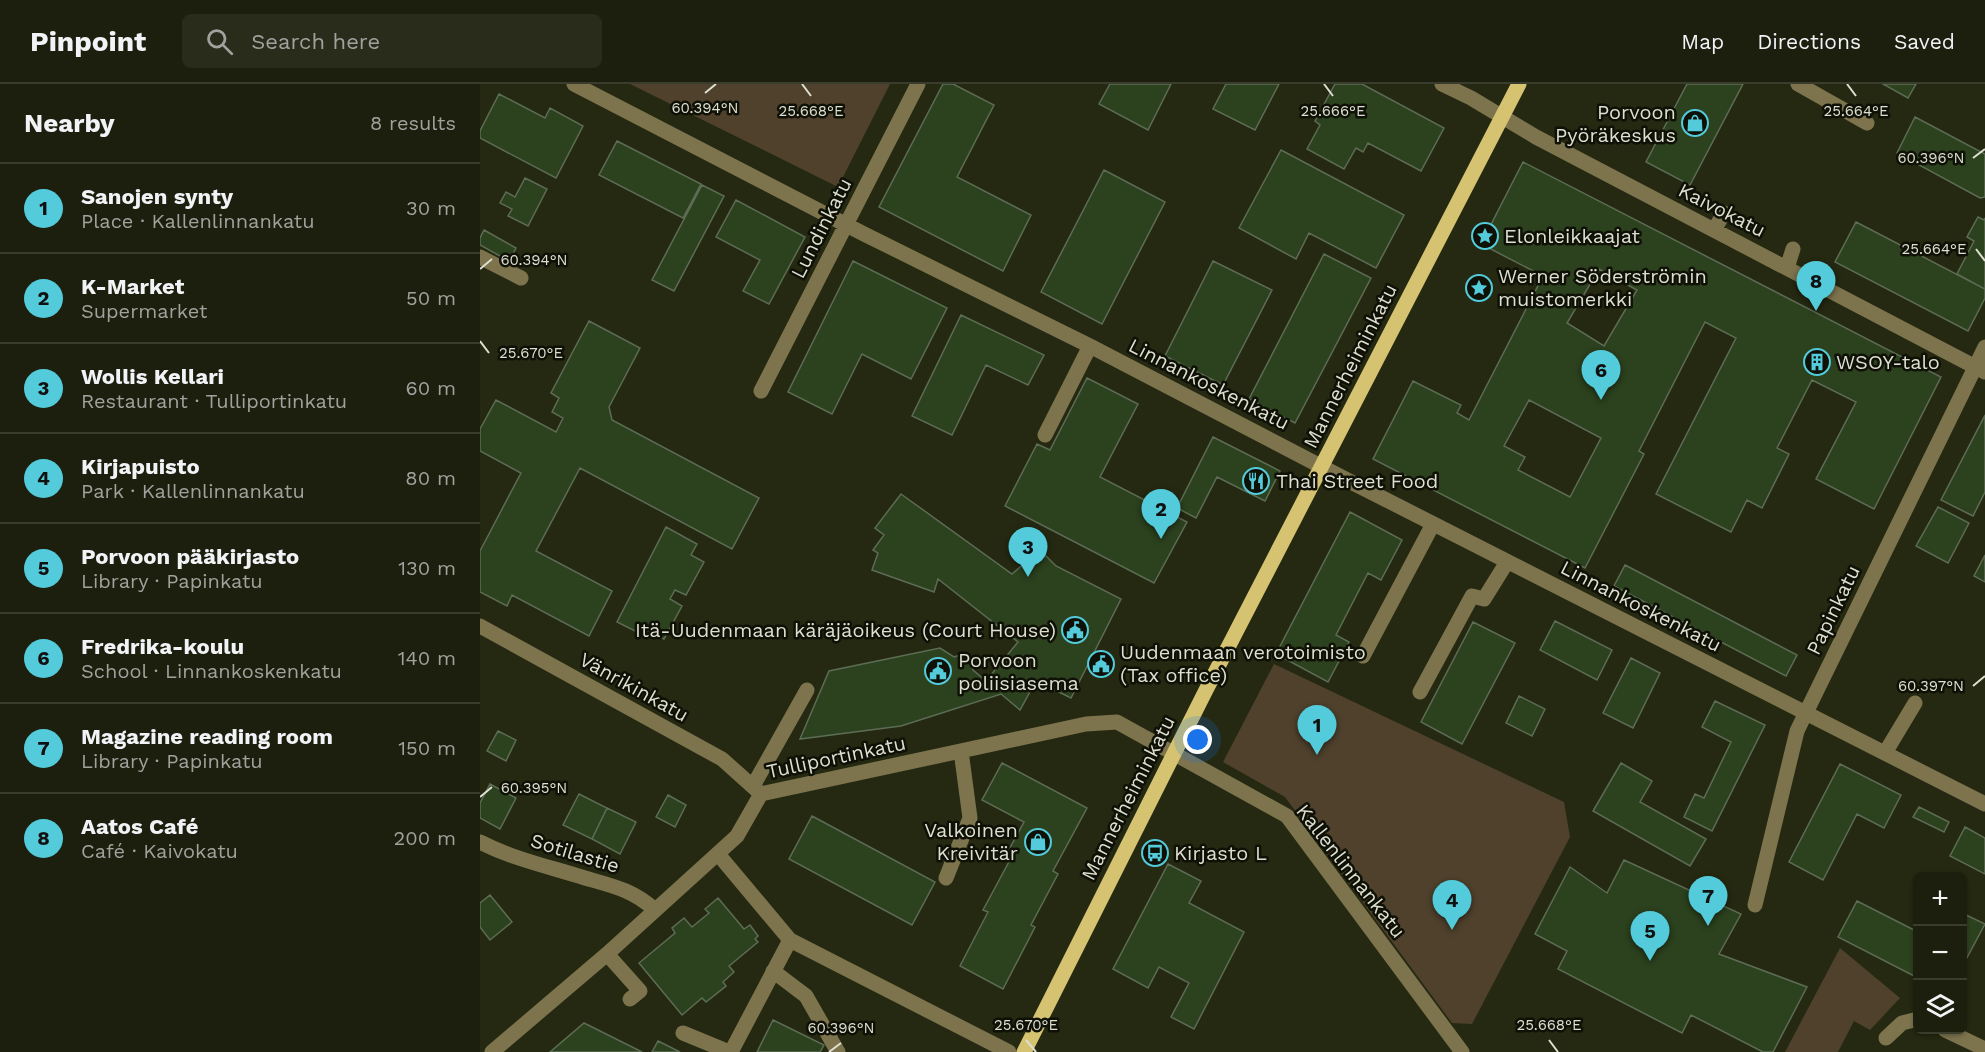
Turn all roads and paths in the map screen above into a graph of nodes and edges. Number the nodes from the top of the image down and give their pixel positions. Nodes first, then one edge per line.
1 (574, 84) edge
2 (918, 84) edge
3 (1442, 84) edge
4 (1519, 84) edge
5 (1798, 84) edge
6 (1501, 117) junction
7 (1867, 123) dead end
8 (1724, 213) dead end
9 (846, 225) junction
10 (1714, 230) junction
11 (1793, 249) dead end
12 (480, 257) edge
13 (1787, 268) junction
14 (521, 278) dead end
15 (1090, 345) junction
16 (1985, 347) edge
17 (1980, 370) edge
18 (761, 391) dead end
19 (1046, 435) dead end
20 (1322, 466) junction
21 (1433, 524) junction
22 (1507, 561) junction
23 (480, 626) edge
24 (1363, 656) dead end
25 (807, 690) dead end
26 (1420, 692) dead end
27 (1915, 703) dead end
28 (1805, 714) junction
29 (961, 751) junction
30 (1174, 753) junction
31 (1885, 753) junction
32 (757, 790) junction
33 (1985, 804) edge
34 (483, 849) edge
35 (718, 854) junction
36 (946, 878) dead end
37 (1755, 904) dead end
38 (655, 910) junction
39 (790, 940) junction
40 (607, 954) junction
41 (773, 971) junction
42 (630, 999) dead end
43 (1913, 1020) edge
44 (683, 1033) dead end
45 (1956, 1034) edge
46 (1886, 1038) dead end
47 (1985, 1049) edge
48 (492, 1052) edge
49 (730, 1052) edge
50 (838, 1052) edge
51 (1009, 1052) edge
52 (1024, 1052) edge
53 (1462, 1052) edge

1 - 9 street, Linnankoskenkatu
2 - 9 street, Lundinkatu
3 - 6 street, Kaivokatu
4 - 6 main road, Mannerheiminkatu
5 - 7 street
6 - 10 street, Kaivokatu
6 - 20 main road, Mannerheiminkatu
8 - 10 street
9 - 15 street, Linnankoskenkatu
9 - 18 street, Lundinkatu
10 - 13 street, Kaivokatu
11 - 13 street
12 - 14 street
13 - 17 street, Kaivokatu
15 - 19 street
15 - 20 street, Linnankoskenkatu
16 - 17 street, Papinkatu
17 - 28 street, Papinkatu
20 - 21 street, Linnankoskenkatu
20 - 30 main road, Mannerheiminkatu
21 - 22 street, Linnankoskenkatu
21 - 24 street
22 - 26 street
22 - 28 street, Linnankoskenkatu
23 - 32 street, Vänrikinkatu
25 - 32 street
27 - 31 street
28 - 31 street, Linnankoskenkatu
28 - 37 street, Papinkatu
29 - 30 street, Tulliportinkatu
29 - 32 street, Tulliportinkatu
29 - 36 street
30 - 52 main road, Mannerheiminkatu
30 - 53 street, Kallenlinnankatu
31 - 33 street, Linnankoskenkatu
32 - 35 street, Tulliportinkatu
34 - 38 street, Sotilastie
35 - 38 street, Tulliportinkatu
35 - 39 street
38 - 40 street, Tulliportinkatu
39 - 41 street
39 - 51 street
40 - 42 street
40 - 48 street, Tulliportinkatu
41 - 49 street
41 - 50 street
43 - 46 street
44 - 49 street
45 - 47 street

